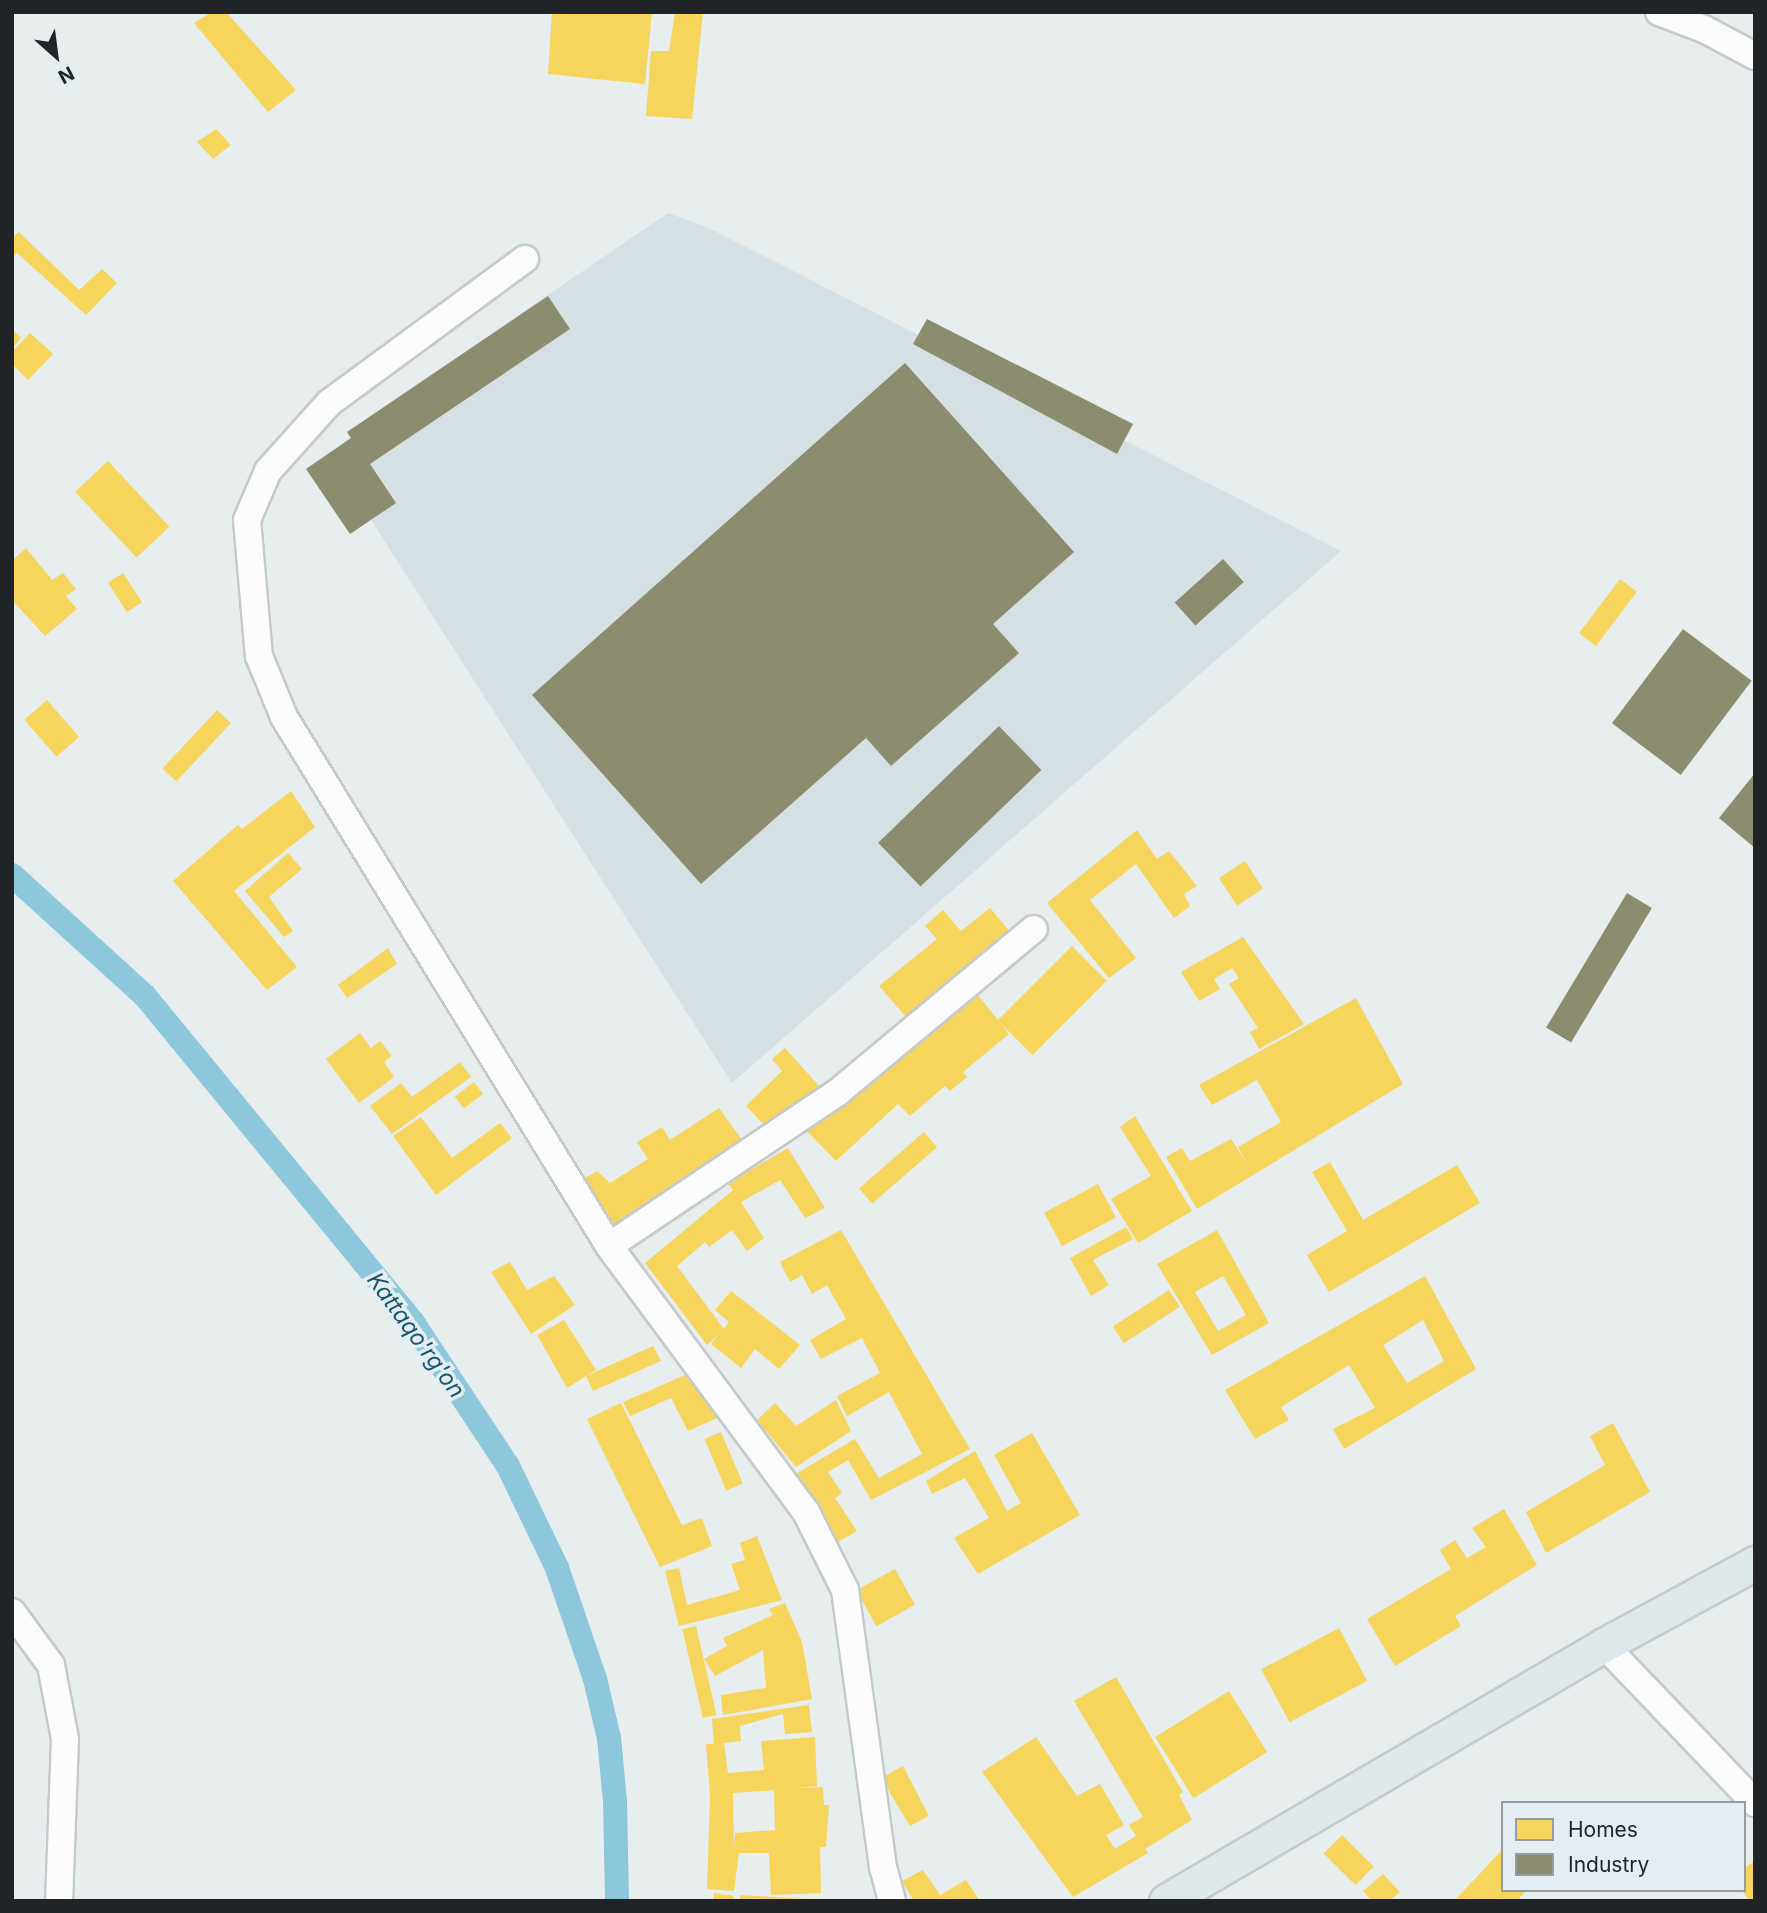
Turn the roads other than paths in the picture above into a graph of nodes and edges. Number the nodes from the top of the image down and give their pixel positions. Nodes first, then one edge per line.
1 (1659, 12) edge
2 (1755, 56) edge
3 (525, 259) dead end
4 (1034, 929) dead end
5 (609, 1246) junction
6 (1755, 1563) edge
7 (12, 1612) edge
8 (1604, 1645) junction
9 (1755, 1803) edge
10 (59, 1901) edge
11 (892, 1901) edge
12 (1166, 1901) edge

1 - 2 street
3 - 5 street
4 - 5 street
5 - 11 street
6 - 8 main road
7 - 10 street
8 - 9 street
8 - 12 main road

